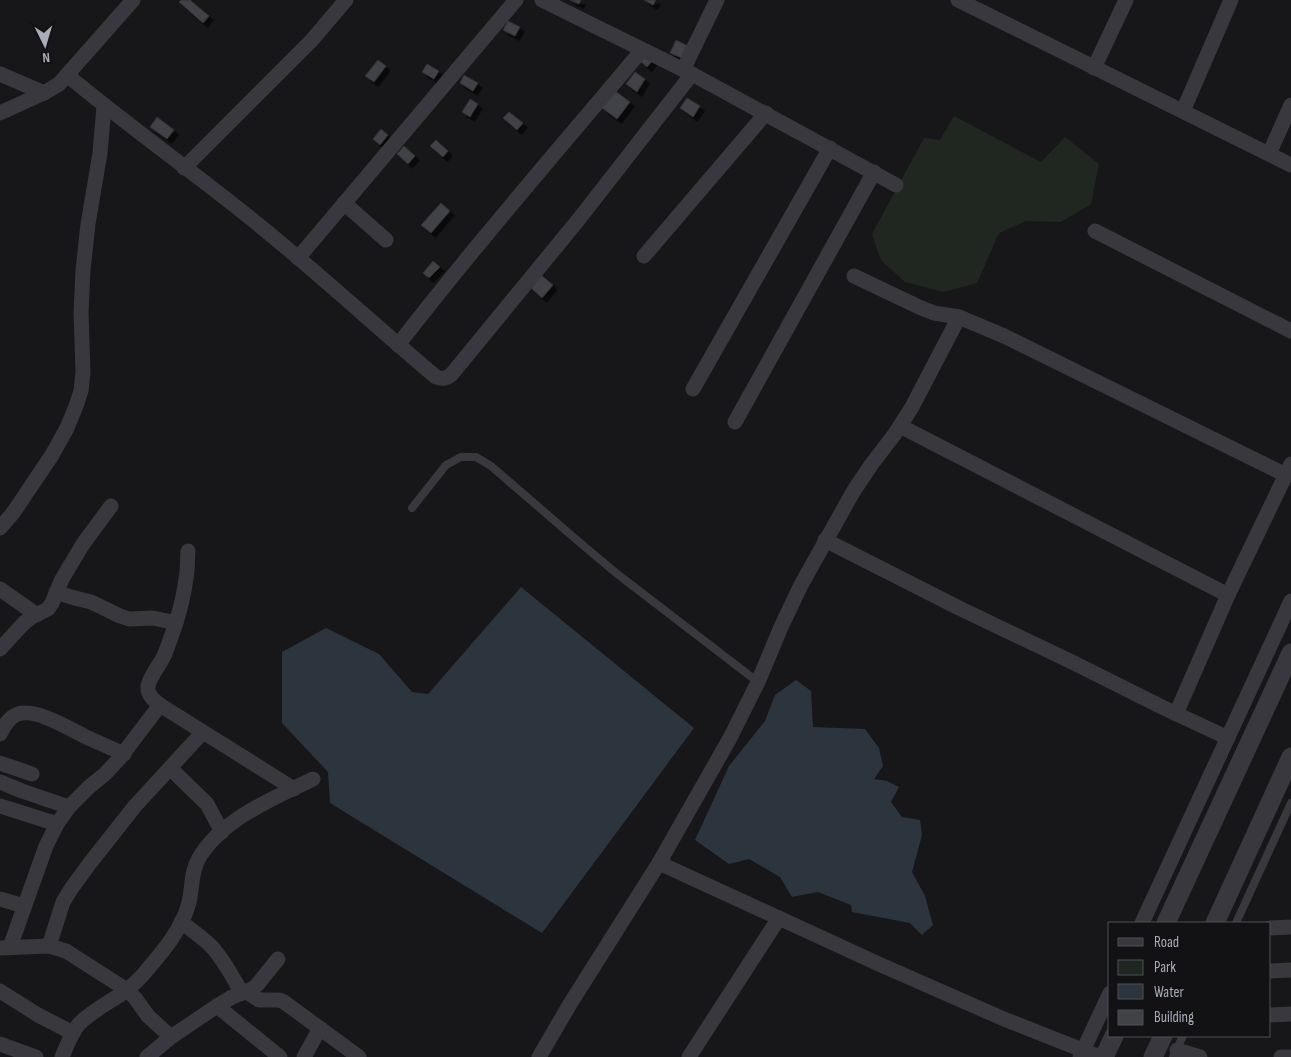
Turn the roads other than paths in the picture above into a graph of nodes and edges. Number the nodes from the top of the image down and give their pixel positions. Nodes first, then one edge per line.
1 (134, 0) edge
2 (346, 0) edge
3 (516, 0) edge
4 (542, 0) edge
5 (717, 0) edge
6 (958, 0) edge
7 (1126, 0) edge
8 (1231, 0) edge
9 (642, 50) junction
10 (1094, 68) junction
11 (687, 72) junction
12 (0, 74) edge
13 (67, 75) junction
14 (44, 93) junction
15 (1291, 105) edge
16 (104, 106) junction
17 (1184, 112) junction
18 (0, 113) edge
19 (766, 113) junction
20 (830, 148) junction
21 (1269, 154) junction
22 (1291, 165) edge
23 (184, 168) junction
24 (874, 172) junction
25 (896, 184) dead end
26 (344, 203) junction
27 (1095, 231) dead end
28 (386, 240) dead end
29 (644, 256) dead end
30 (298, 258) junction
31 (854, 276) dead end
32 (959, 317) junction
33 (1291, 331) edge
34 (398, 345) junction
35 (692, 389) dead end
36 (734, 422) dead end
37 (900, 426) junction
38 (1288, 470) edge
39 (112, 506) dead end
40 (412, 508) dead end
41 (0, 528) edge
42 (825, 540) junction
43 (188, 551) dead end
44 (0, 590) edge
45 (56, 592) junction
46 (1228, 596) junction
47 (1291, 601) edge
48 (37, 615) junction
49 (176, 623) junction
50 (0, 649) edge
51 (1291, 653) edge
52 (758, 682) junction
53 (160, 705) junction
54 (1176, 714) junction
55 (203, 732) junction
56 (0, 734) edge
57 (1228, 738) junction
58 (124, 754) junction
59 (1291, 756) edge
60 (0, 763) edge
61 (170, 768) junction
62 (32, 774) dead end
63 (313, 779) dead end
64 (0, 782) edge
65 (294, 789) junction
66 (1291, 803) edge
67 (70, 806) junction
68 (1, 811) edge
69 (57, 824) junction
70 (222, 832) junction
71 (658, 863) junction
72 (0, 899) edge
73 (24, 906) junction
74 (779, 918) junction
75 (181, 922) junction
76 (1142, 922) edge
77 (1166, 922) edge
78 (1214, 922) edge
79 (1236, 922) edge
80 (1291, 926) edge
81 (1271, 928) edge
82 (49, 946) junction
83 (5, 947) edge
84 (278, 959) dead end
85 (1291, 970) edge
86 (1271, 971) edge
87 (126, 990) junction
88 (0, 991) edge
89 (244, 992) junction
90 (1108, 996) edge
91 (217, 1006) junction
92 (1291, 1014) edge
93 (1271, 1015) edge
94 (320, 1028) junction
95 (73, 1033) junction
96 (171, 1036) junction
97 (1114, 1037) edge
98 (1163, 1037) edge
99 (1183, 1037) edge
100 (3, 1049) edge
101 (1082, 1053) edge
102 (1175, 1053) edge
103 (1291, 1056) edge
104 (36, 1057) edge
105 (62, 1057) edge
106 (147, 1057) edge
107 (280, 1057) edge
108 (304, 1057) edge
109 (359, 1057) edge
110 (539, 1057) edge
111 (689, 1057) edge
112 (1100, 1057) edge
113 (1104, 1057) edge
114 (1153, 1057) edge
115 (1200, 1057) edge
116 (1281, 1057) edge

1 - 13 street
2 - 23 street
3 - 26 street
4 - 9 street
5 - 11 street
6 - 10 street
7 - 10 street
8 - 17 street
9 - 11 street
9 - 34 street
10 - 17 street
11 - 19 street
11 - 34 street
12 - 14 street
13 - 14 street
13 - 16 street
14 - 18 street
15 - 21 street
16 - 23 street
16 - 41 street
17 - 21 street
19 - 20 street
19 - 29 street
20 - 24 street
20 - 35 street
21 - 22 street
23 - 30 street
24 - 25 street
24 - 36 street
26 - 28 street
26 - 30 street
27 - 33 street
30 - 34 street
31 - 32 street
32 - 37 street
32 - 38 street
37 - 42 street
37 - 46 street
38 - 46 street
39 - 45 street
40 - 52 lane
42 - 52 street
42 - 54 street
43 - 49 street
44 - 48 street
45 - 48 street
45 - 49 street
46 - 54 street
47 - 57 street
48 - 50 street
49 - 53 street
51 - 77 street
52 - 71 street
53 - 55 street
53 - 58 street
54 - 57 street
55 - 61 street
55 - 65 street
56 - 58 street
57 - 76 street
58 - 67 street
59 - 78 street
60 - 62 street
61 - 70 street
61 - 82 street
63 - 65 street
64 - 67 street
65 - 70 street
66 - 79 lane
67 - 69 street
68 - 69 street
69 - 73 street
70 - 75 street
71 - 74 street
71 - 110 street
72 - 73 street
73 - 83 street
74 - 101 street
74 - 111 street
75 - 87 street
75 - 89 street
80 - 81 street
82 - 83 street
82 - 87 street
84 - 89 street
85 - 86 street
87 - 95 street
87 - 96 street
88 - 95 street
89 - 91 street
89 - 94 street
90 - 101 street
91 - 96 street
91 - 107 street
92 - 93 street
94 - 108 street
94 - 109 street
95 - 105 street
96 - 106 street
97 - 113 street
98 - 114 street
99 - 102 lane
100 - 104 street
101 - 112 street
102 - 115 street
103 - 116 street

